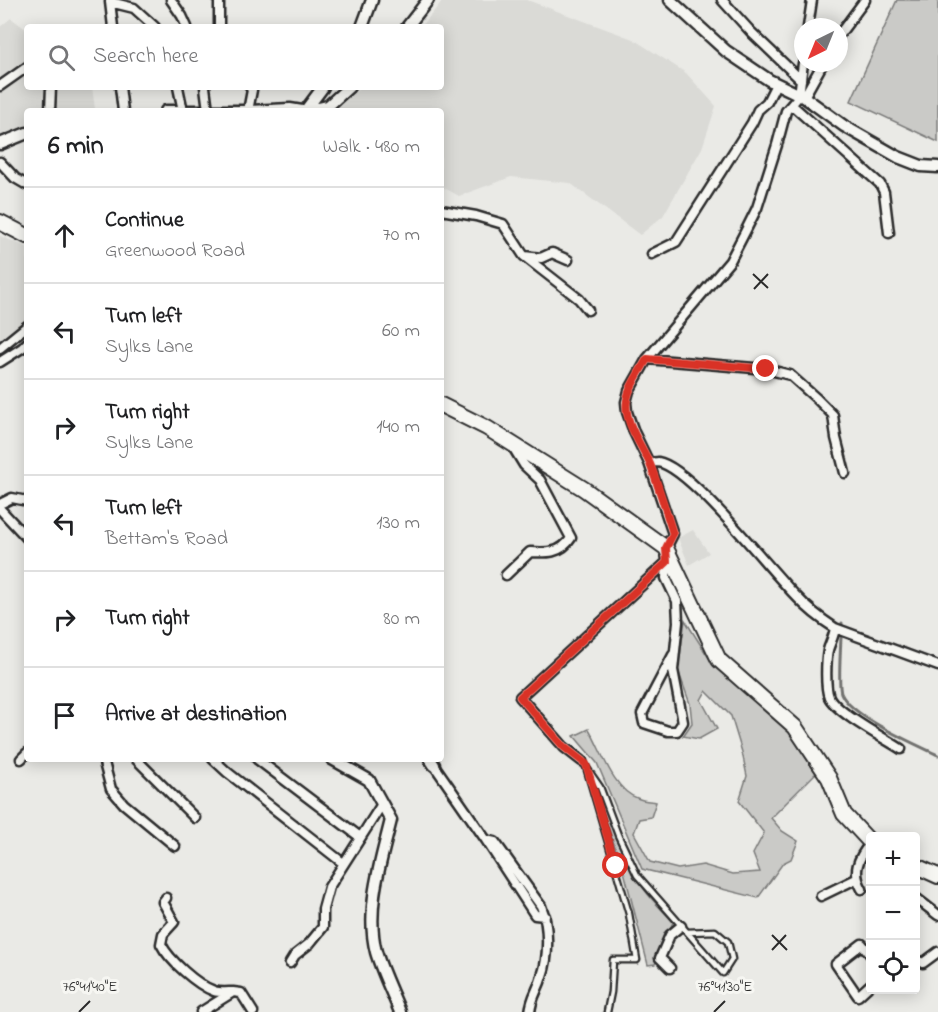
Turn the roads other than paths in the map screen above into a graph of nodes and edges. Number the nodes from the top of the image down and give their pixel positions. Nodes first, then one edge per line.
1 (171, 0) edge
2 (219, 0) edge
3 (372, 0) edge
4 (428, 0) edge
5 (670, 0) edge
6 (722, 0) edge
7 (812, 0) edge
8 (865, 0) edge
9 (809, 18) edge
10 (848, 23) edge
11 (113, 24) edge
12 (152, 24) edge
13 (186, 24) edge
14 (219, 24) edge
15 (363, 24) edge
16 (408, 24) edge
17 (24, 69) edge
18 (802, 72) edge
19 (818, 72) edge
20 (801, 80) junction
21 (776, 84) junction
22 (0, 86) edge
23 (51, 90) edge
24 (120, 90) edge
25 (179, 90) edge
26 (205, 90) edge
27 (252, 90) edge
28 (321, 90) edge
29 (346, 90) edge
30 (798, 99) junction
31 (50, 108) edge
32 (123, 108) edge
33 (182, 108) edge
34 (208, 108) edge
35 (248, 108) edge
36 (306, 108) edge
37 (318, 108) edge
38 (24, 134) edge
39 (0, 144) edge
40 (0, 162) edge
41 (938, 167) edge
42 (24, 183) edge
43 (444, 211) edge
44 (0, 222) edge
45 (889, 233) dead end
46 (24, 234) edge
47 (652, 254) dead end
48 (524, 256) junction
49 (568, 260) dead end
50 (588, 310) dead end
51 (24, 328) edge
52 (24, 345) edge
53 (0, 348) edge
54 (647, 359) junction
55 (0, 362) edge
56 (444, 406) edge
57 (512, 444) junction
58 (649, 463) junction
59 (846, 473) dead end
60 (24, 500) edge
61 (0, 507) edge
62 (24, 535) edge
63 (666, 548) junction
64 (667, 562) junction
65 (506, 575) dead end
66 (835, 628) junction
67 (673, 655) junction
68 (938, 666) edge
69 (901, 749) dead end
70 (104, 762) edge
71 (139, 762) edge
72 (216, 762) edge
73 (261, 762) edge
74 (337, 762) edge
75 (432, 762) edge
76 (584, 762) junction
77 (382, 804) junction
78 (195, 818) dead end
79 (360, 837) junction
80 (866, 839) edge
81 (175, 846) dead end
82 (866, 848) edge
83 (343, 863) junction
84 (920, 868) edge
85 (938, 876) edge
86 (856, 879) junction
87 (862, 889) dead end
88 (821, 896) dead end
89 (166, 898) dead end
90 (920, 902) edge
91 (938, 915) edge
92 (684, 929) junction
93 (866, 949) edge
94 (938, 952) edge
95 (920, 962) edge
96 (290, 963) dead end
97 (670, 968) dead end
98 (866, 989) edge
99 (233, 992) junction
100 (201, 1012) edge
101 (253, 1012) edge
102 (400, 1012) edge
103 (530, 1012) edge
104 (607, 1012) edge

1 - 13 street
2 - 14 street
3 - 15 street
4 - 16 street
5 - 21 street
6 - 20 street
7 - 9 street
8 - 10 street
11 - 12 street
17 - 22 street
18 - 20 street
19 - 30 street
20 - 30 street
21 - 30 street
21 - 47 street
23 - 31 street
24 - 32 street
25 - 33 street
26 - 34 street
27 - 35 street
28 - 36 street
29 - 37 street
30 - 41 street
30 - 45 street
30 - 54 street
38 - 39 street
40 - 42 street
43 - 48 street
44 - 46 highway
48 - 49 street
48 - 50 street
51 - 53 street
52 - 55 street
54 - 58 street
54 - 59 street
56 - 57 highway
57 - 63 highway
57 - 65 street
58 - 63 street
58 - 66 street
60 - 61 street
61 - 62 street
63 - 64 street
63 - 80 highway
64 - 67 street
64 - 76 street
66 - 68 street
66 - 69 street
67 - 67 street
70 - 81 street
71 - 78 street
72 - 83 street
73 - 79 street
74 - 77 street
75 - 103 street
76 - 92 lane
76 - 104 lane
77 - 79 street
77 - 102 street
79 - 83 street
82 - 86 street
83 - 96 street
84 - 85 highway
86 - 87 street
86 - 88 street
89 - 99 street
90 - 91 street
92 - 92 lane
92 - 97 street
93 - 98 street
94 - 95 street
99 - 100 street
99 - 101 street

